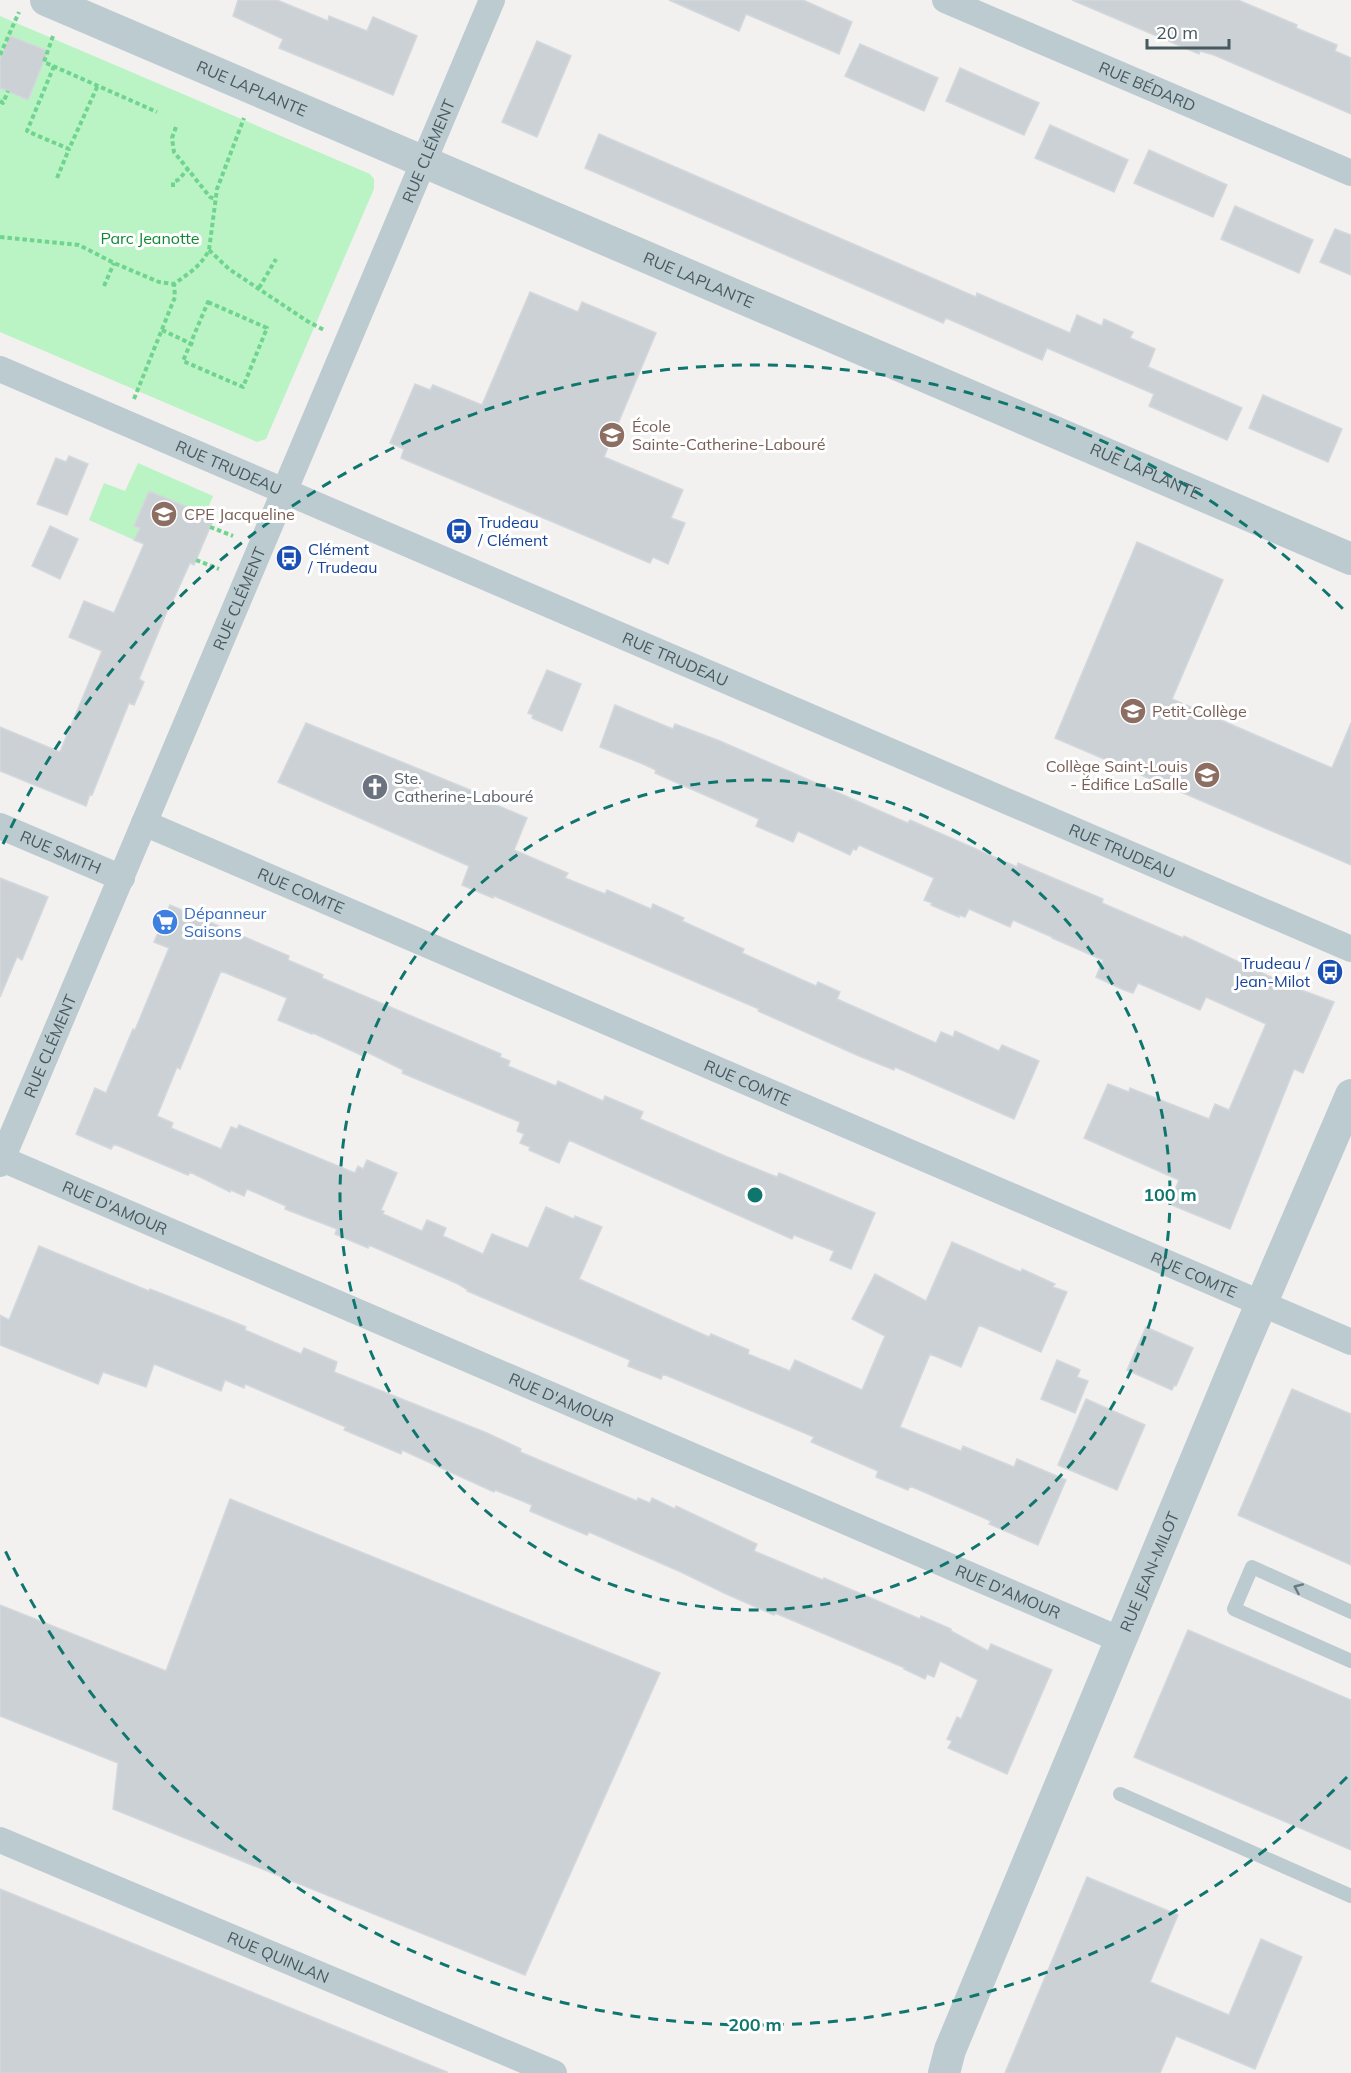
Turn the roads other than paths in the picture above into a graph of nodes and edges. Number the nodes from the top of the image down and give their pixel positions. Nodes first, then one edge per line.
1 (45, 0) edge
2 (492, 0) edge
3 (945, 0) edge
4 (424, 161) junction
5 (1351, 173) edge
6 (0, 369) edge
7 (285, 491) junction
8 (1351, 559) edge
9 (144, 824) junction
10 (0, 826) edge
11 (122, 878) junction
12 (1351, 949) edge
13 (1351, 1095) edge
14 (1, 1162) edge
15 (1262, 1304) junction
16 (1351, 1342) edge
17 (1351, 1612) edge
18 (1121, 1640) junction
19 (1351, 1660) edge
20 (1120, 1794) dead end
21 (0, 1840) edge
22 (1351, 1896) edge
23 (943, 2065) edge
24 (554, 2073) edge

1 - 4 street, RUE LAPLANTE
2 - 4 street, RUE CLÉMENT
3 - 5 street, RUE BÉDARD
4 - 7 street, RUE CLÉMENT
4 - 8 street, RUE LAPLANTE
6 - 7 street, RUE TRUDEAU
7 - 9 street, RUE CLÉMENT
7 - 12 street, RUE TRUDEAU
9 - 11 street, RUE CLÉMENT
9 - 15 street, RUE COMTE
10 - 11 street, RUE SMITH
11 - 14 street, RUE CLÉMENT
13 - 15 street, RUE JEAN-MILOT
14 - 18 street, RUE D'AMOUR
15 - 16 street, RUE COMTE
15 - 18 street, RUE JEAN-MILOT
17 -> 19 lane
18 - 23 street, RUE JEAN-MILOT
20 - 22 lane
21 - 24 street, RUE QUINLAN

